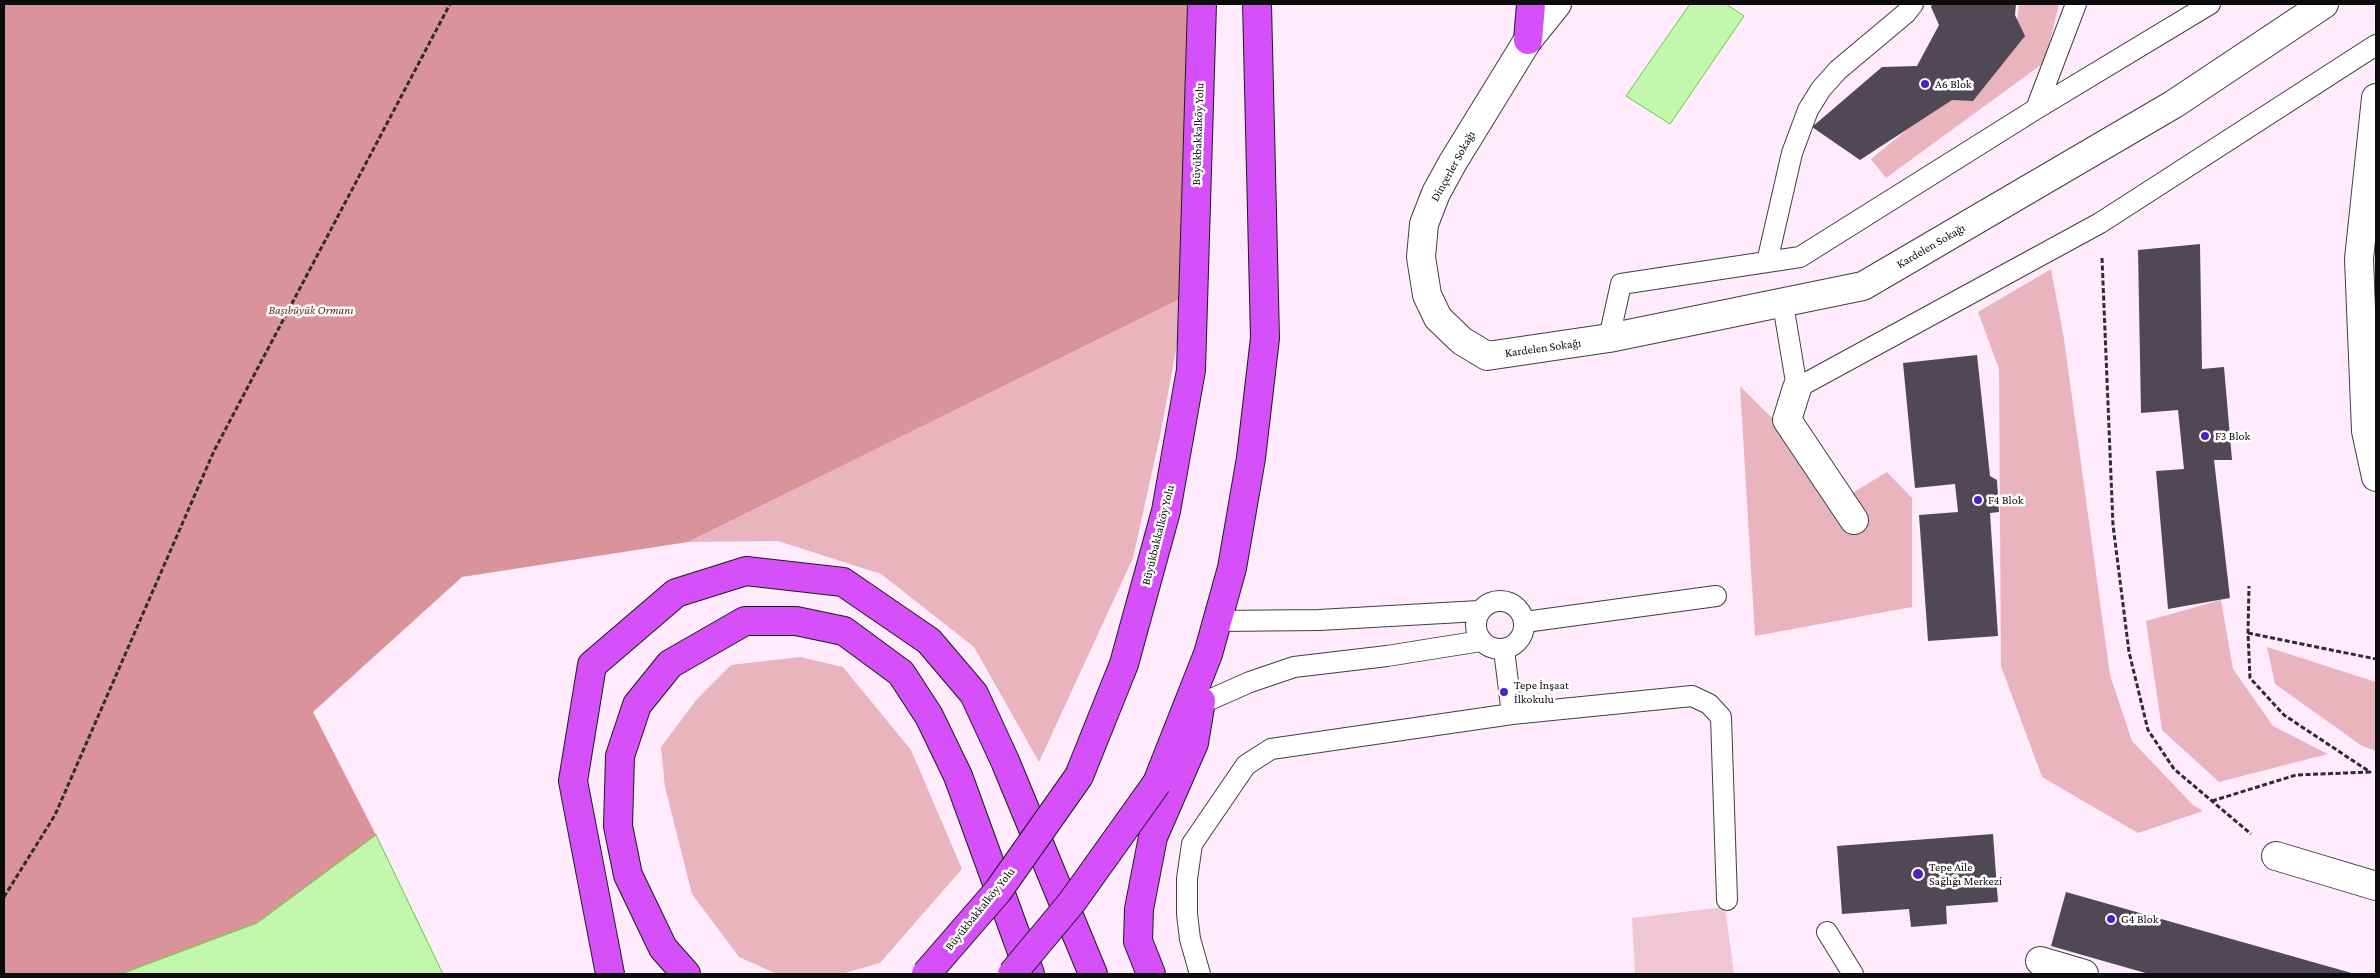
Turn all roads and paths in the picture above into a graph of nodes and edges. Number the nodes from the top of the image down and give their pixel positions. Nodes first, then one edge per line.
1 (450, 4) edge
2 (1202, 4) edge
3 (1257, 4) edge
4 (1531, 4) edge
5 (1557, 4) edge
6 (1913, 4) edge
7 (2076, 4) edge
8 (2210, 4) edge
9 (2324, 4) edge
10 (1528, 40) junction
11 (2376, 45) edge
12 (2376, 98) edge
13 (2036, 109) junction
14 (2100, 223) junction
15 (1767, 262) junction
16 (1783, 304) junction
17 (1609, 338) junction
18 (1487, 356) joint
19 (1797, 388) junction
20 (2376, 477) edge
21 (1854, 520) dead end
22 (2249, 586) dead end
23 (1716, 596) dead end
24 (1479, 611) junction
25 (1217, 621) junction
26 (1525, 622) junction
27 (2248, 633) junction
28 (1481, 641) junction
29 (1504, 650) junction
30 (1208, 654) junction
31 (2376, 658) edge
32 (1200, 704) junction
33 (1512, 714) junction
34 (2212, 801) junction
35 (2276, 856) joint
36 (2376, 886) edge
37 (4, 897) edge
38 (1727, 900) dead end
39 (1826, 932) dead end
40 (2040, 961) dead end
41 (610, 974) edge
42 (686, 974) edge
43 (926, 974) edge
44 (1012, 974) edge
45 (1030, 974) edge
46 (1094, 974) edge
47 (1151, 974) edge
48 (1200, 974) edge
49 (1853, 974) edge
50 (2084, 974) edge

1 - 37 path
2 - 43 highway, Büyükbakkalköy Yolu, bridge
3 - 25 highway
4 - 10 highway
5 - 10 street, Dinçerler Sokağı
6 - 15 lane
7 - 13 lane
8 - 13 lane
9 - 16 street, Kardelen Sokağı
10 - 18 street, Dinçerler Sokağı
11 - 14 lane
12 - 20 street
13 - 15 lane
14 - 19 lane
14 - 34 path
15 - 17 lane
16 - 17 street, Kardelen Sokağı
16 - 19 lane
17 - 18 street, Kardelen Sokağı
19 - 21 street
22 - 27 path
23 - 26 lane
24 - 25 lane
24 - 26 lane
24 - 28 lane
25 - 30 highway
26 - 29 lane
27 - 31 path
27 - 34 path
28 - 29 lane
28 - 32 lane
29 - 33 lane
30 - 32 highway
30 - 44 highway, bridge
32 - 47 highway
33 - 38 lane
33 - 48 lane
34 - 35 path
35 - 36 street
39 - 49 lane
40 - 50 street
41 - 46 highway
42 - 45 highway

